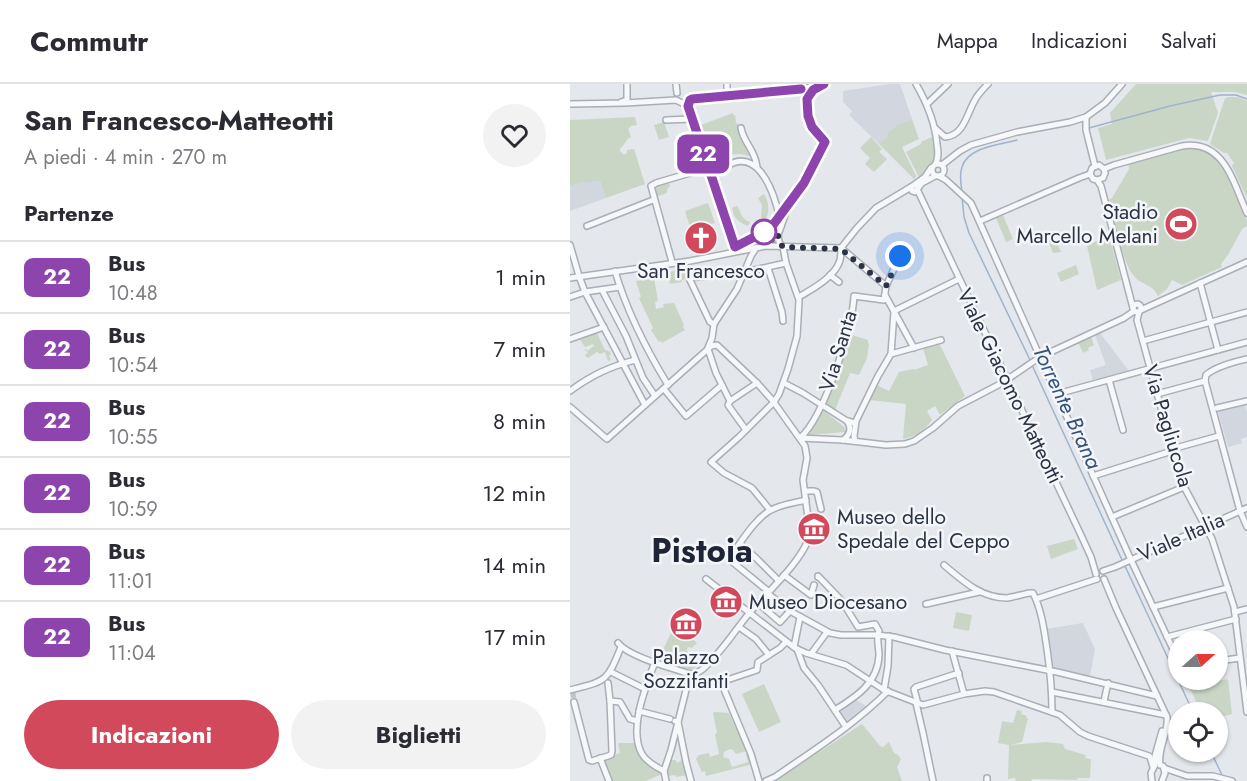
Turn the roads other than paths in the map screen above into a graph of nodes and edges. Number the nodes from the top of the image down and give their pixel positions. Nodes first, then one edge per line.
1 (627, 84) edge
2 (676, 84) edge
3 (727, 84) edge
4 (916, 84) edge
5 (948, 84) edge
6 (988, 84) edge
7 (1122, 84) edge
8 (821, 86) edge
9 (801, 89) junction
10 (677, 93) dead end
11 (727, 95) junction
12 (627, 99) junction
13 (807, 99) junction
14 (620, 102) junction
15 (633, 102) junction
16 (570, 104) edge
17 (927, 105) junction
18 (688, 106) junction
19 (1086, 117) junction
20 (692, 119) junction
21 (666, 120) dead end
22 (1078, 120) junction
23 (741, 128) dead end
24 (935, 128) junction
25 (1086, 130) junction
26 (727, 166) dead end
27 (936, 166) junction
28 (1095, 166) junction
29 (757, 167) junction
30 (708, 169) junction
31 (1104, 169) junction
32 (1090, 174) junction
33 (937, 176) junction
34 (1099, 180) junction
35 (716, 183) dead end
36 (914, 190) junction
37 (653, 200) junction
38 (1247, 213) edge
39 (980, 221) junction
40 (587, 226) dead end
41 (781, 226) junction
42 (778, 235) junction
43 (570, 245) edge
44 (766, 246) junction
45 (783, 247) junction
46 (756, 248) junction
47 (841, 249) junction
48 (900, 256) dead end
49 (672, 262) junction
50 (1247, 262) edge
51 (786, 263) junction
52 (768, 268) junction
53 (615, 271) junction
54 (745, 273) junction
55 (830, 274) junction
56 (579, 276) junction
57 (570, 278) edge
58 (959, 279) junction
59 (839, 282) dead end
60 (1200, 283) junction
61 (886, 286) junction
62 (620, 287) junction
63 (602, 290) junction
64 (585, 292) junction
65 (885, 294) junction
66 (570, 297) edge
67 (799, 297) junction
68 (1136, 310) junction
69 (894, 311) junction
70 (1247, 312) edge
71 (783, 321) dead end
72 (1210, 322) junction
73 (714, 324) junction
74 (604, 327) junction
75 (570, 339) edge
76 (941, 340) dead end
77 (1143, 340) junction
78 (1247, 342) edge
79 (914, 348) junction
80 (708, 350) junction
81 (1218, 350) junction
82 (891, 354) junction
83 (1038, 358) junction
84 (1247, 359) edge
85 (635, 360) junction
86 (623, 363) junction
87 (1150, 368) junction
88 (1007, 380) junction
89 (1109, 380) junction
90 (1205, 381) junction
91 (757, 383) junction
92 (784, 383) junction
93 (722, 385) junction
94 (666, 387) junction
95 (570, 391) edge
96 (1057, 394) junction
97 (1157, 394) junction
98 (655, 396) junction
99 (730, 400) junction
100 (1247, 400) edge
101 (774, 402) junction
102 (645, 405) junction
103 (821, 405) junction
104 (570, 407) edge
105 (1217, 408) dead end
106 (848, 421) junction
107 (855, 423) junction
108 (746, 430) junction
109 (1123, 430) dead end
110 (1219, 436) junction
111 (800, 438) junction
112 (843, 440) junction
113 (855, 441) junction
114 (1172, 450) junction
115 (1094, 476) junction
116 (1184, 487) junction
117 (805, 491) junction
118 (806, 500) junction
119 (1247, 508) edge
120 (821, 509) dead end
121 (770, 510) junction
122 (1240, 511) junction
123 (1112, 517) junction
124 (1205, 527) junction
125 (1247, 527) edge
126 (740, 544) junction
127 (1129, 561) junction
128 (944, 565) dead end
129 (783, 575) junction
130 (1101, 575) junction
131 (818, 576) dead end
132 (706, 579) dead end
133 (778, 580) junction
134 (814, 585) dead end
135 (1228, 588) junction
136 (768, 592) junction
137 (979, 592) junction
138 (1036, 599) junction
139 (758, 603) junction
140 (926, 604) dead end
141 (1153, 607) junction
142 (1247, 609) edge
143 (790, 610) junction
144 (1235, 612) junction
145 (750, 613) junction
146 (772, 615) junction
147 (800, 617) junction
148 (1236, 619) junction
149 (765, 624) junction
150 (739, 627) junction
151 (827, 632) junction
152 (877, 635) junction
153 (889, 636) junction
154 (1167, 637) joint
155 (1247, 638) edge
156 (1239, 640) junction
157 (786, 642) junction
158 (795, 648) junction
159 (952, 651) junction
160 (812, 654) junction
161 (769, 655) junction
162 (1240, 658) junction
163 (1228, 660) edge
164 (655, 662) junction
165 (1050, 670) junction
166 (611, 672) junction
167 (959, 673) junction
168 (690, 674) junction
169 (1149, 680) junction
170 (607, 681) junction
171 (871, 682) junction
172 (1108, 683) junction
173 (1245, 688) edge
174 (645, 689) junction
175 (1134, 690) junction
176 (571, 691) edge
177 (886, 691) junction
178 (1052, 692) junction
179 (964, 694) junction
180 (1157, 696) junction
181 (610, 701) junction
182 (1104, 701) junction
183 (574, 702) dead end
184 (917, 703) junction
185 (835, 710) junction
186 (639, 711) junction
187 (1052, 712) junction
188 (1164, 712) junction
189 (1247, 712) edge
190 (638, 721) junction
191 (674, 721) junction
192 (846, 727) junction
193 (600, 758) junction
194 (1160, 768) junction
195 (664, 771) junction
196 (609, 781) edge
197 (666, 781) edge
198 (691, 781) edge
199 (759, 781) edge
200 (766, 781) edge
201 (933, 781) edge
202 (1152, 781) edge
203 (1162, 781) edge
204 (1232, 781) edge

1 - 12 street
2 - 10 street
3 - 11 street
4 - 17 street
5 - 17 street
6 - 24 street
7 - 19 street
8 - 9 street
8 - 13 street
9 - 11 street
9 - 13 street
11 - 18 street
12 - 14 street
12 - 15 street
13 - 41 street
14 - 15 street
14 - 16 street
15 - 18 street
17 - 24 street
18 - 20 street
19 - 22 street
19 - 25 street
20 - 21 street
20 - 30 street
22 - 25 street
22 - 27 street
23 - 29 street
24 - 27 street
25 - 28 street
26 - 29 street
27 - 33 street
27 - 33 street
27 - 36 street
28 - 31 street
28 - 32 street
29 - 41 street
30 - 35 street
30 - 37 street
31 - 34 street
31 - 38 street
32 - 34 street
32 - 39 street
33 - 36 street
33 - 39 street
34 - 68 street
36 - 47 street
36 - 58 street, Viale Giacomo Matteotti
37 - 40 street
37 - 49 street
39 - 83 street
41 - 42 street
42 - 44 street
42 - 45 street
43 - 56 street
44 - 45 street
44 - 46 street
45 - 47 street
45 - 51 street
46 - 49 street
46 - 54 street
47 - 55 street
47 - 61 street
48 - 61 street
49 - 53 street
50 - 60 street
51 - 52 street
51 - 67 street
52 - 54 street
52 - 71 street
53 - 56 street
53 - 62 street
54 - 73 street
54 - 73 street
55 - 59 street
55 - 67 street
56 - 57 street
56 - 64 street
58 - 69 street
58 - 88 street, Viale Giacomo Matteotti
60 - 68 street
60 - 72 street
61 - 65 street
62 - 63 street
62 - 94 street
63 - 64 street
63 - 85 street
64 - 66 street
64 - 74 street
65 - 69 street
65 - 103 street, Via Santa
67 - 92 street
68 - 77 street, Via Pagliucola
68 - 83 street
69 - 79 street
69 - 82 street
70 - 72 street
72 - 77 street
72 - 81 street
73 - 80 street
74 - 75 street
74 - 86 street
76 - 79 street
77 - 87 street, Via Pagliucola
78 - 81 street
79 - 82 street
80 - 91 street
80 - 93 street
80 - 94 street
81 - 87 street
82 - 107 street
83 - 88 street
83 - 96 street
84 - 90 street
85 - 86 street
85 - 98 street
86 - 95 street
86 - 102 street
87 - 89 street
87 - 97 street, Via Pagliucola
88 - 113 street
88 - 130 street, Viale Giacomo Matteotti
89 - 96 street
89 - 109 street
90 - 97 street
90 - 110 street
91 - 99 street
91 - 101 street
92 - 101 street
92 - 103 street
93 - 94 street
93 - 99 street
94 - 98 street
96 - 115 street
97 - 114 street, Via Pagliucola
98 - 102 street
99 - 108 street
100 - 105 street
101 - 108 street
101 - 111 street
102 - 104 street
103 - 106 street
103 - 111 street, Via Santa
106 - 107 street
106 - 112 street
107 - 113 street
108 - 121 street
110 - 114 street
110 - 122 street
111 - 112 street
111 - 117 street
112 - 113 street
114 - 115 street
114 - 116 street, Via Pagliucola
115 - 123 street
116 - 123 street
116 - 124 street, Via Pagliucola
117 - 118 street
117 - 120 street
118 - 121 street
118 - 129 street
119 - 122 street, Viale Italia
121 - 126 street
122 - 124 street, Viale Italia
122 - 125 street
123 - 127 street
124 - 127 street, Viale Italia
124 - 135 street, Via Pagliucola
126 - 133 street
126 - 136 street
127 - 130 street, Viale Italia
127 - 141 street
128 - 137 street
129 - 133 street
129 - 134 street
130 - 138 street, Viale Italia
130 - 169 street, Viale Giacomo Matteotti
131 - 152 street
132 - 145 street
133 - 136 street
135 - 141 street
135 - 144 street, Via Pagliucola
136 - 139 street
136 - 143 street
137 - 138 street
137 - 140 street
138 - 165 street
139 - 145 street
139 - 146 street
141 - 154 street
142 - 144 street
143 - 146 street
143 - 147 street
144 - 148 street, Via Pagliucola
145 - 149 street
145 - 150 street
146 - 149 street
147 - 151 street
147 - 158 street
148 - 154 street
148 - 156 street, Via Pagliucola
149 - 157 street
150 - 161 street
150 - 168 street
151 - 152 street
151 - 160 street
152 - 153 street
152 - 171 street
153 - 159 street
153 - 177 street
155 - 156 street
156 - 162 street, Via Pagliucola
157 - 158 street
157 - 161 street
158 - 160 street
158 - 185 street
159 - 165 street
159 - 167 street
160 - 171 street
161 - 199 street
162 - 163 street
162 - 173 street, Via Pagliucola
164 - 166 street
164 - 168 street
164 - 174 street
165 - 172 street
165 - 178 street
166 - 170 street
166 - 174 street
167 - 179 street
167 - 184 street
168 - 191 street
169 - 175 street
169 - 180 street, Viale Giacomo Matteotti
170 - 176 street
170 - 181 street
171 - 177 street
171 - 185 street
172 - 175 street
172 - 182 street
173 - 189 street, Via Pagliucola
174 - 186 street
175 - 180 street
177 - 184 street
177 - 192 street
178 - 182 street
178 - 187 street
179 - 184 street
179 - 187 street
180 - 188 street, Viale Giacomo Matteotti
181 - 190 street
181 - 193 street
182 - 188 street
183 - 193 street
184 - 201 street
185 - 192 street
186 - 190 street
186 - 191 street
187 - 194 street
188 - 194 street
190 - 195 street
191 - 195 street
191 - 198 street
192 - 200 street
193 - 196 street
194 - 202 street
194 - 203 street
194 - 204 street
195 - 197 street

